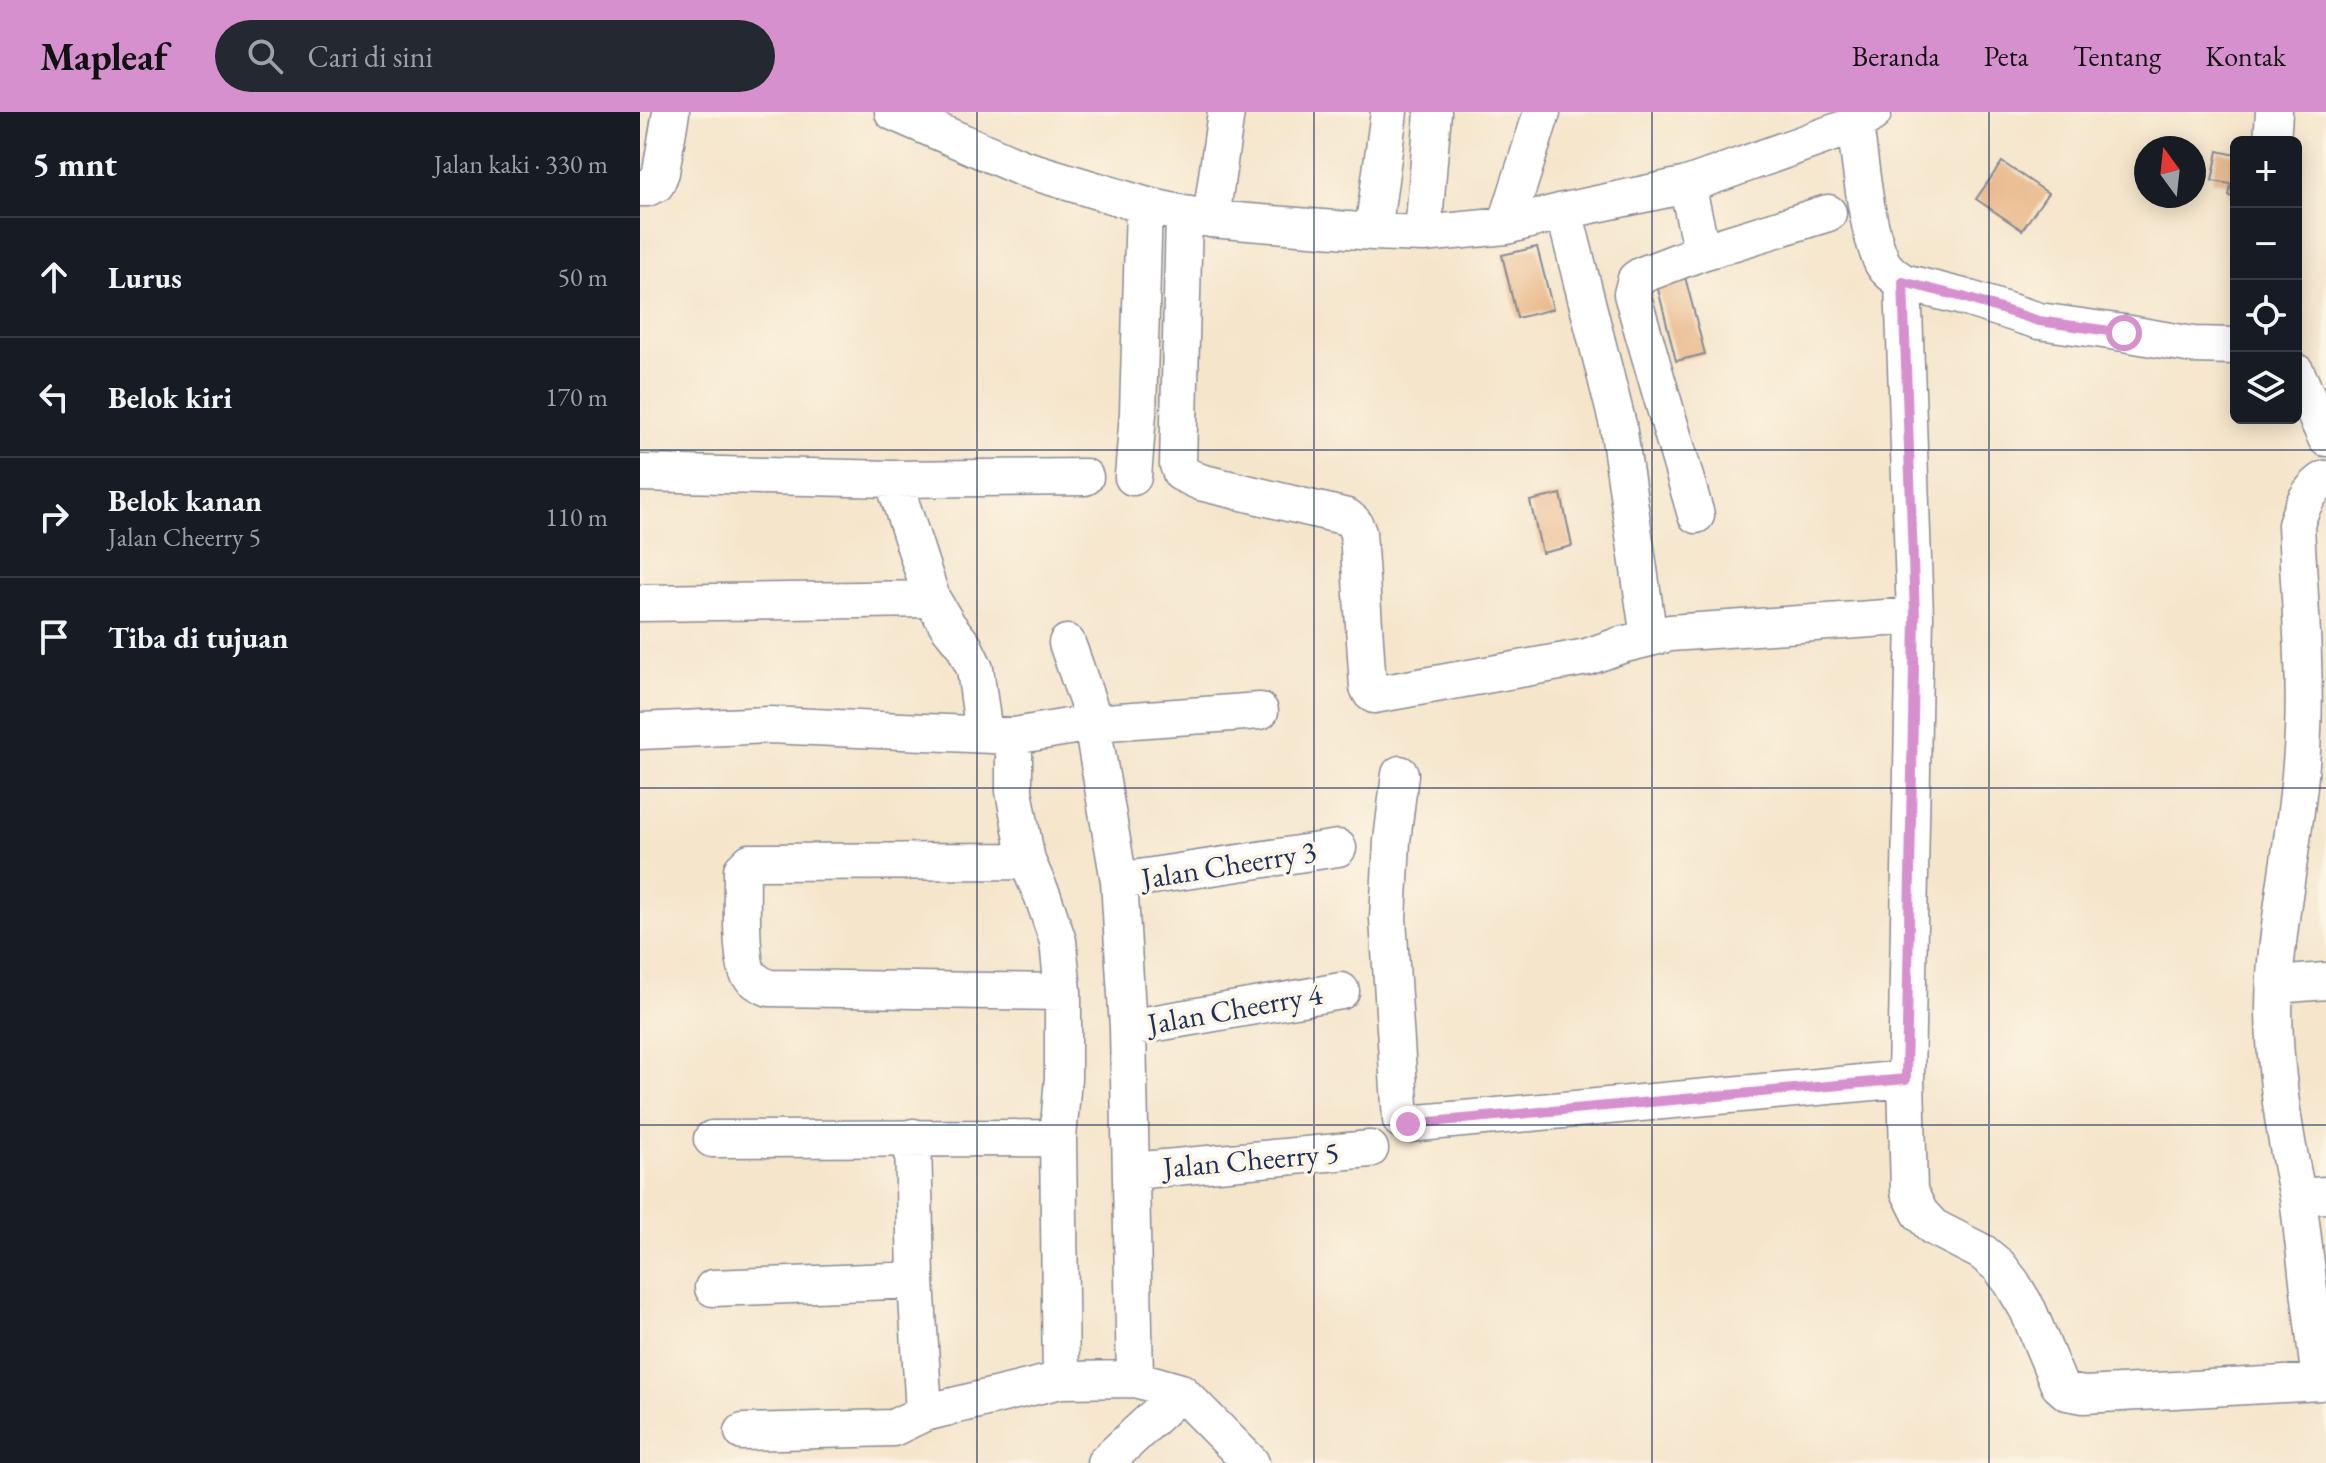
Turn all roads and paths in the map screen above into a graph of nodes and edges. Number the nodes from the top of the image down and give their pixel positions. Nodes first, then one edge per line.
1 (671, 112) edge
2 (1226, 112) edge
3 (1389, 112) edge
4 (1433, 112) edge
5 (1542, 112) edge
6 (2274, 112) edge
7 (898, 113) edge
8 (1865, 119) edge
9 (2272, 136) edge
10 (1687, 185) junction
11 (640, 188) edge
12 (1144, 205) junction
13 (1564, 211) junction
14 (1828, 213) dead end
15 (1198, 216) junction
16 (1506, 226) junction
17 (1373, 232) junction
18 (1423, 234) junction
19 (1702, 252) junction
20 (1903, 282) junction
21 (2230, 346) edge
22 (2302, 385) edge
23 (2326, 438) edge
24 (640, 473) edge
25 (1085, 477) dead end
26 (1133, 477) dead end
27 (893, 479) junction
28 (2326, 479) edge
29 (1696, 515) dead end
30 (932, 599) junction
31 (640, 603) edge
32 (1915, 616) junction
33 (1649, 638) junction
34 (1067, 643) dead end
35 (1260, 711) dead end
36 (1092, 723) junction
37 (640, 731) edge
38 (999, 735) junction
39 (1400, 774) dead end
40 (1338, 848) dead end
41 (1027, 861) junction
42 (1119, 881) junction
43 (2326, 981) edge
44 (2276, 985) junction
45 (1341, 991) dead end
46 (1063, 992) junction
47 (1128, 1028) junction
48 (1906, 1079) junction
49 (913, 1137) junction
50 (1058, 1138) junction
51 (712, 1139) dead end
52 (1370, 1149) dead end
53 (1132, 1171) junction
54 (2312, 1196) edge
55 (916, 1280) junction
56 (713, 1288) dead end
57 (1135, 1379) junction
58 (1061, 1380) junction
59 (2323, 1390) edge
60 (1181, 1392) junction
61 (924, 1413) junction
62 (743, 1432) dead end
63 (1105, 1463) edge
64 (1251, 1463) edge

1 - 11 street
2 - 15 street
3 - 17 street
4 - 18 street
5 - 16 street
6 - 9 street
7 - 12 street
8 - 10 street
8 - 20 street
10 - 13 street
10 - 19 street
12 - 15 street
12 - 26 street
13 - 16 street
13 - 33 street
14 - 19 street
15 - 17 street
15 - 33 street
16 - 18 street
17 - 18 street
19 - 29 street
20 - 21 street
20 - 32 street
22 - 23 street
24 - 27 street
25 - 27 street
27 - 30 street
28 - 44 street
30 - 31 street
30 - 38 street
32 - 33 street
32 - 48 street
34 - 36 street
35 - 36 street
36 - 38 street
36 - 42 street
37 - 38 street
38 - 41 street
39 - 48 street
40 - 42 street, Jalan Cheerry 3
41 - 46 street
41 - 46 street
42 - 47 street
43 - 44 street
44 - 54 street
45 - 47 street, Jalan Cheerry 4
46 - 50 street
47 - 53 street
48 - 59 street
49 - 50 street
49 - 51 street
49 - 55 street
50 - 58 street
52 - 53 street, Jalan Cheerry 5
53 - 57 street
54 - 59 street
55 - 56 street
55 - 61 street
57 - 58 street
57 - 60 street
58 - 61 street
60 - 63 street
60 - 64 street
61 - 62 street

